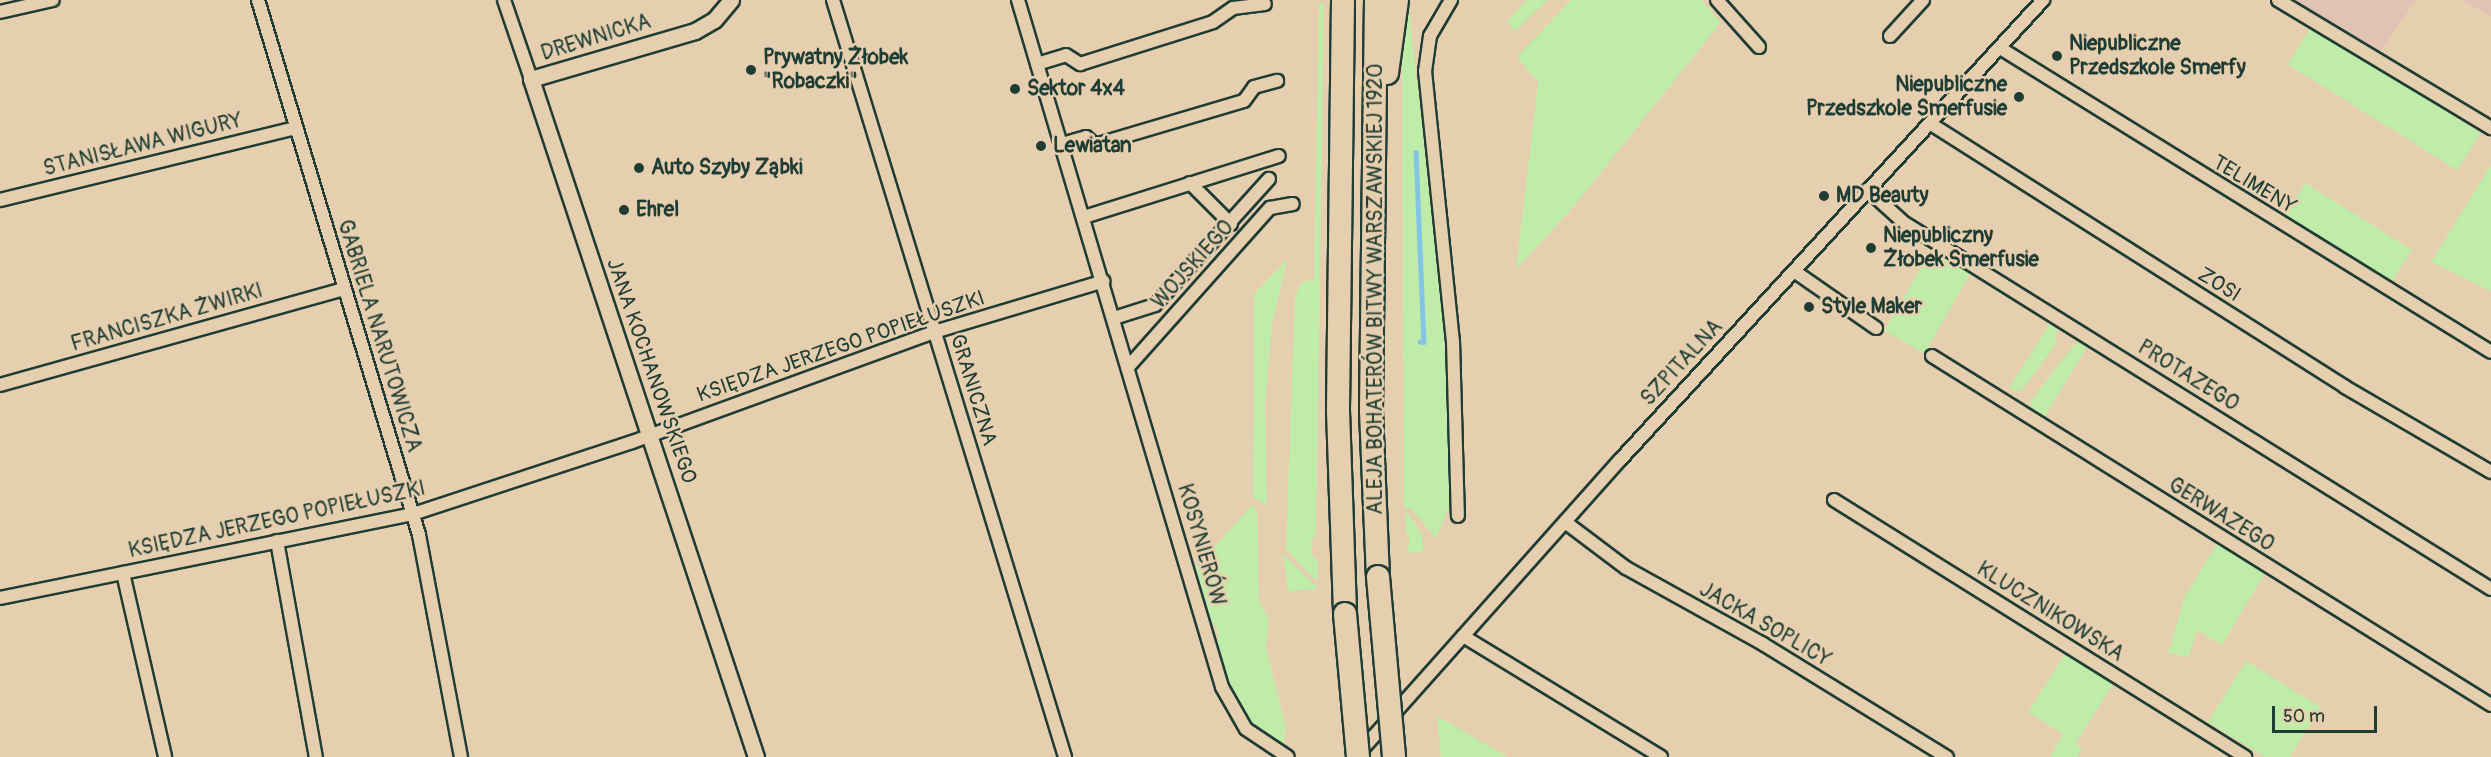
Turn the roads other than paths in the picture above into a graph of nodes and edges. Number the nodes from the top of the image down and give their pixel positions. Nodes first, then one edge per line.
1 (52, 0) edge
2 (258, 0) edge
3 (504, 0) edge
4 (731, 0) edge
5 (833, 0) edge
6 (1018, 0) edge
7 (1343, 0) edge
8 (1376, 0) edge
9 (1398, 0) edge
10 (1451, 0) edge
11 (1717, 0) edge
12 (1923, 0) edge
13 (2043, 0) edge
14 (2278, 0) edge
15 (1265, 4) dead end
16 (0, 12) edge
17 (1890, 36) dead end
18 (1760, 47) dead end
19 (2000, 48) junction
20 (1037, 64) junction
21 (531, 79) junction
22 (1277, 81) dead end
23 (1931, 124) junction
24 (296, 128) junction
25 (2491, 128) edge
26 (1062, 144) junction
27 (1279, 156) dead end
28 (1374, 166) junction
29 (1269, 180) dead end
30 (1190, 183) junction
31 (1869, 190) junction
32 (0, 200) edge
33 (1293, 204) dead end
34 (1084, 217) junction
35 (1231, 224) junction
36 (1794, 271) junction
37 (1104, 281) junction
38 (344, 289) junction
39 (1114, 318) junction
40 (1876, 328) dead end
41 (934, 332) junction
42 (2491, 352) edge
43 (1932, 356) dead end
44 (1129, 366) junction
45 (0, 385) edge
46 (651, 435) junction
47 (2491, 472) edge
48 (1834, 500) dead end
49 (413, 514) junction
50 (1458, 516) dead end
51 (1565, 522) junction
52 (277, 541) junction
53 (123, 573) junction
54 (2491, 589) edge
55 (0, 598) edge
56 (1463, 636) junction
57 (2491, 705) edge
58 (165, 757) edge
59 (316, 757) edge
60 (461, 757) edge
61 (756, 757) edge
62 (1065, 757) edge
63 (1288, 757) edge
64 (1357, 757) edge
65 (1394, 757) edge
66 (1661, 757) edge
67 (1947, 757) edge
68 (2245, 757) edge

1 - 16 street
2 - 24 street, GABRIELA NARUTOWICZA
3 - 21 street, JANA KOCHANOWSKIEGO
4 - 21 street, DREWNICKA
5 - 41 street, GRANICZNA
6 - 20 street, KOSYNIERÓW
7 - 64 highway, ALEJA BOHATERÓW BITWY WARSZAWSKIEJ 1920, bridge
8 - 28 highway, ALEJA BOHATERÓW BITWY WARSZAWSKIEJ 1920
9 - 28 highway
10 - 50 street
11 - 18 street
12 - 17 street
13 - 19 street, SZPITALNA
14 - 25 street
15 - 20 street
19 - 23 street, SZPITALNA
19 - 42 street, TELIMENY
20 - 26 street, KOSYNIERÓW
21 - 46 street, JANA KOCHANOWSKIEGO
22 - 26 street
23 - 31 street, SZPITALNA
23 - 47 street, ZOSI
24 - 32 street, STANISŁAWA WIGURY
24 - 38 street, GABRIELA NARUTOWICZA
26 - 34 street, KOSYNIERÓW
27 - 30 street
28 - 65 highway, ALEJA BOHATERÓW BITWY WARSZAWSKIEJ 1920, bridge
29 - 35 street
30 - 34 street
30 - 35 street
31 - 36 street, SZPITALNA
31 - 54 street, PROTAZEGO
33 - 44 street, WOJSKIEGO
34 - 37 street, KOSYNIERÓW
35 - 39 street
36 - 40 street
36 - 51 street, SZPITALNA
37 - 39 street, KOSYNIERÓW
37 - 41 street, KSIĘDZA JERZEGO POPIEŁUSZKI
38 - 45 street, FRANCISZKA ŻWIRKI
38 - 49 street, GABRIELA NARUTOWICZA
39 - 44 street, KOSYNIERÓW
41 - 46 street, KSIĘDZA JERZEGO POPIEŁUSZKI
41 - 62 street, GRANICZNA
43 - 57 street, GERWAZEGO
44 - 63 street, KOSYNIERÓW
46 - 49 street, KSIĘDZA JERZEGO POPIEŁUSZKI
46 - 61 street, JANA KOCHANOWSKIEGO
48 - 68 street, KLUCZNIKOWSKA
49 - 52 street, KSIĘDZA JERZEGO POPIEŁUSZKI
49 - 60 street, GABRIELA NARUTOWICZA
51 - 56 street, SZPITALNA
51 - 67 street, JACKA SOPLICY
52 - 53 street, KSIĘDZA JERZEGO POPIEŁUSZKI
52 - 59 street
53 - 55 street, KSIĘDZA JERZEGO POPIEŁUSZKI
53 - 58 street
56 - 64 street, SZPITALNA
56 - 66 street

